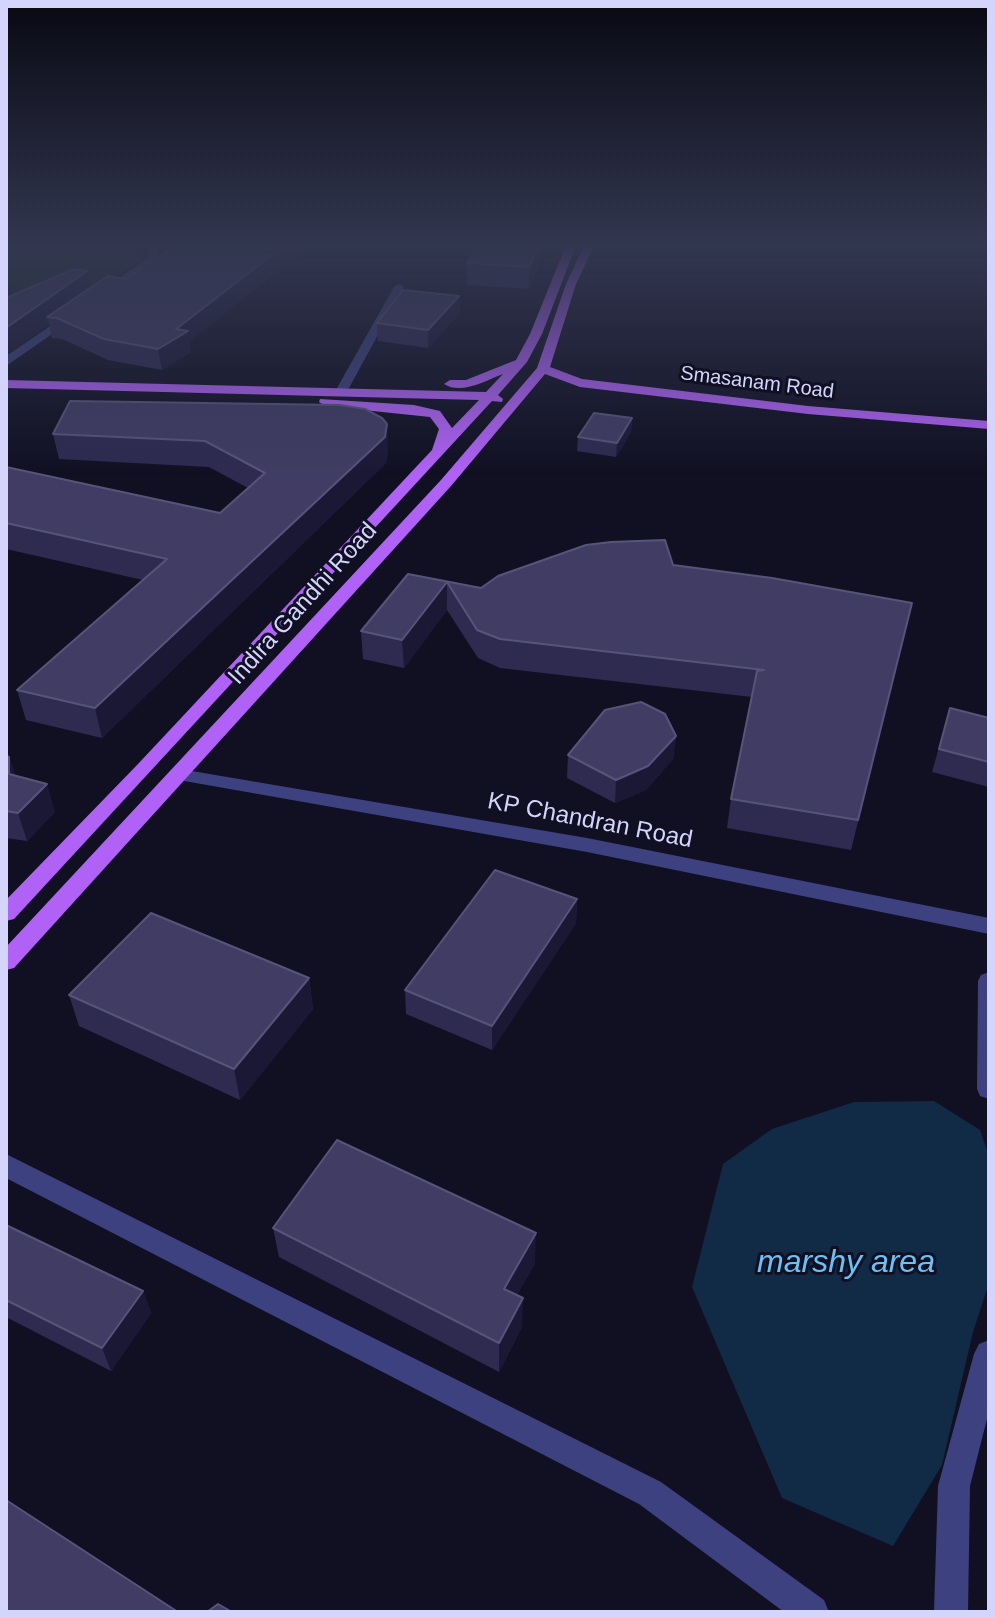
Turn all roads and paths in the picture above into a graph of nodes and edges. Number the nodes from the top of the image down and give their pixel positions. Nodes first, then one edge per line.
1 (61, 324) edge
2 (379, 324) edge
3 (540, 324) edge
4 (558, 324) edge
5 (6, 362) edge
6 (521, 362) junction
7 (543, 369) junction
8 (6, 384) edge
9 (343, 388) junction
10 (320, 396) junction
11 (6, 398) edge
12 (485, 401) junction
13 (513, 405) junction
14 (989, 425) edge
15 (433, 455) junction
16 (180, 775) junction
17 (6, 913) edge
18 (989, 926) edge
19 (6, 962) edge
20 (989, 981) edge
21 (989, 1089) edge
22 (6, 1165) edge
23 (989, 1354) edge
24 (812, 1612) edge
25 (951, 1612) edge

1 - 5 street
2 - 9 street
3 - 6 main road, Indira Gandhi Road
4 - 7 main road, Indira Gandhi Road
6 - 9 main road
6 - 12 main road, Indira Gandhi Road
7 - 13 main road, Indira Gandhi Road
7 - 14 main road, Smasanam Road
8 - 10 main road
9 - 10 main road
10 - 11 main road
10 - 12 main road
10 - 15 main road
12 - 13 main road
12 - 15 main road, Indira Gandhi Road
13 - 16 main road, Indira Gandhi Road
15 - 17 main road, Indira Gandhi Road
16 - 18 street, KP Chandran Road
16 - 19 main road, Indira Gandhi Road
20 - 21 street
22 - 24 street
23 - 25 street

